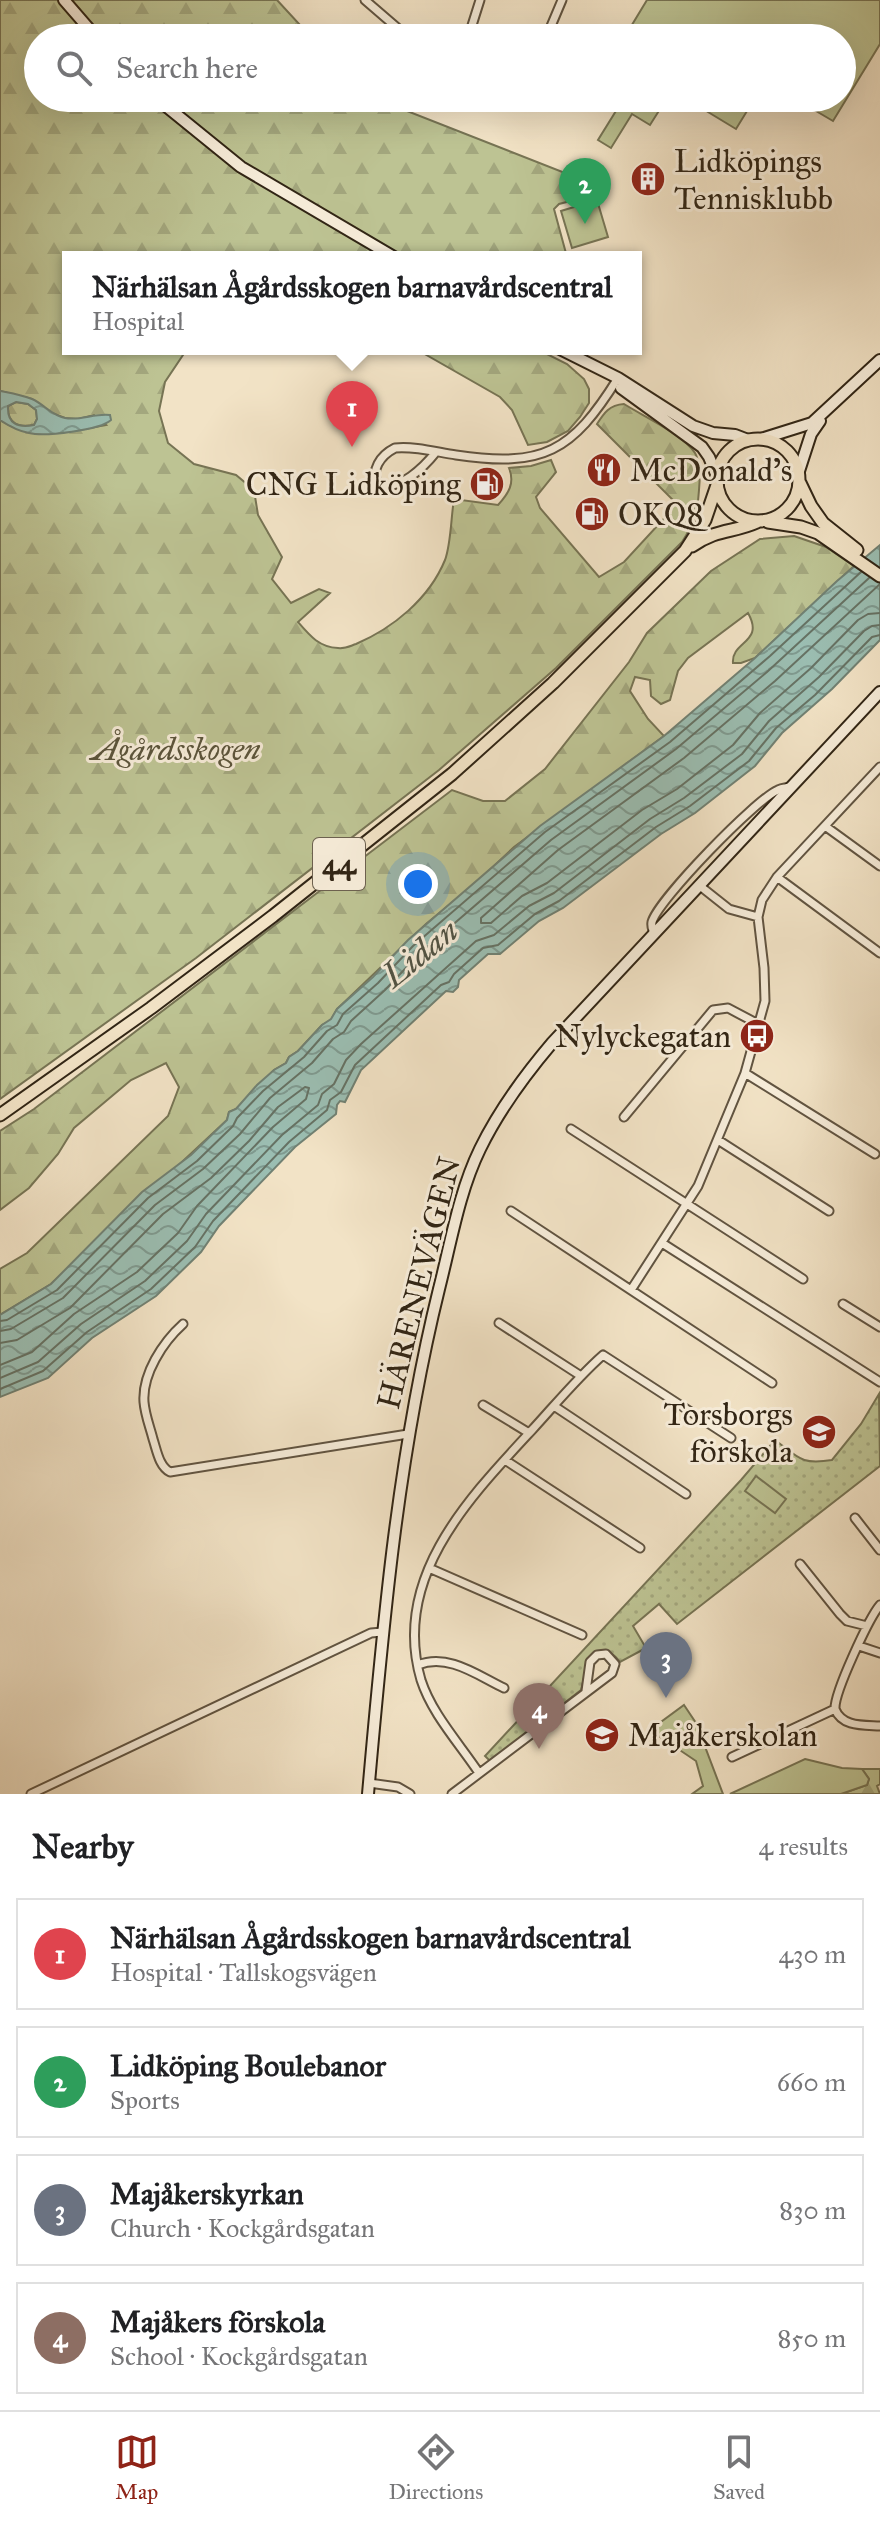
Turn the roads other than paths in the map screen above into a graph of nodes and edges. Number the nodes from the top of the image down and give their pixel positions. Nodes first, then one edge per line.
1 (64, 0) edge
2 (365, 0) edge
3 (480, 0) edge
4 (562, 0) edge
5 (85, 24) edge
6 (393, 24) edge
7 (472, 24) edge
8 (552, 24) edge
9 (173, 112) edge
10 (384, 251) edge
11 (572, 355) edge
12 (880, 360) edge
13 (616, 381) junction
14 (828, 410) junction
15 (761, 439) junction
16 (748, 440) junction
17 (436, 452) junction
18 (800, 477) junction
19 (717, 481) junction
20 (761, 522) junction
21 (845, 546) junction
22 (685, 551) junction
23 (880, 567) edge
24 (880, 576) edge
25 (880, 693) edge
26 (878, 772) edge
27 (792, 787) junction
28 (825, 826) junction
29 (880, 866) edge
30 (777, 877) junction
31 (700, 886) junction
32 (758, 917) junction
33 (654, 934) junction
34 (880, 953) edge
35 (760, 1025) junction
36 (745, 1073) junction
37 (0, 1115) edge
38 (624, 1117) dead end
39 (571, 1129) dead end
40 (718, 1140) junction
41 (875, 1154) dead end
42 (688, 1205) junction
43 (511, 1211) dead end
44 (829, 1211) dead end
45 (662, 1243) junction
46 (803, 1279) dead end
47 (631, 1290) junction
48 (843, 1304) dead end
49 (499, 1323) dead end
50 (183, 1324) dead end
51 (880, 1327) edge
52 (581, 1376) junction
53 (880, 1382) edge
54 (772, 1383) dead end
55 (483, 1405) dead end
56 (554, 1406) junction
57 (529, 1433) junction
58 (408, 1434) junction
59 (731, 1438) dead end
60 (505, 1460) junction
61 (686, 1494) dead end
62 (855, 1518) dead end
63 (640, 1548) dead end
64 (880, 1550) edge
65 (800, 1564) dead end
66 (429, 1568) junction
67 (880, 1605) edge
68 (867, 1626) junction
69 (382, 1632) junction
70 (582, 1635) dead end
71 (859, 1646) junction
72 (880, 1653) edge
73 (418, 1665) junction
74 (504, 1688) dead end
75 (586, 1691) junction
76 (835, 1709) junction
77 (880, 1726) edge
78 (732, 1757) dead end
79 (479, 1773) junction
80 (368, 1789) edge
81 (31, 1794) edge
82 (410, 1794) edge
83 (452, 1794) edge

1 - 5 street
2 - 6 street
3 - 7 street
4 - 8 street
9 - 10 street
11 - 13 street
12 - 14 street
13 - 16 street
13 - 17 street
13 - 19 street
14 - 15 street
14 - 18 street
15 - 16 main road
15 - 18 main road, 44
16 - 19 main road, 44
17 - 17 street
18 - 20 main road, 44
18 - 21 main road, 44
19 - 20 main road, 44
19 - 22 main road, 44
20 - 21 main road, 44
20 - 22 main road, 44
21 - 23 main road, 44
21 - 24 main road, 44
22 - 37 main road, 44
25 - 27 street, HÄRENEVÄGEN
26 - 28 street
27 - 31 street, HÄRENEVÄGEN
27 - 33 street
28 - 29 street
28 - 30 street
30 - 32 street
30 - 34 street
31 - 32 street
31 - 33 street, HÄRENEVÄGEN
32 - 35 street
33 - 58 street, HÄRENEVÄGEN
35 - 36 street
35 - 38 street
36 - 40 street
36 - 41 street
39 - 42 street
40 - 42 street
40 - 44 street
42 - 45 street
42 - 46 street
43 - 47 street
45 - 47 street
45 - 53 street
47 - 54 street
48 - 51 street
49 - 52 street
50 - 58 street
52 - 56 street
52 - 59 street
55 - 57 street
56 - 57 street
56 - 61 street
57 - 60 street
58 - 69 street, HÄRENEVÄGEN
60 - 63 street
60 - 66 street
62 - 64 street
65 - 68 street
66 - 70 street
66 - 73 street
67 - 68 street
68 - 71 street
69 - 80 street, HÄRENEVÄGEN
69 - 81 street
71 - 72 street
71 - 76 street
73 - 74 street
73 - 79 street
75 - 75 street
75 - 79 street
76 - 77 street
76 - 78 street
79 - 83 street
80 - 82 street

